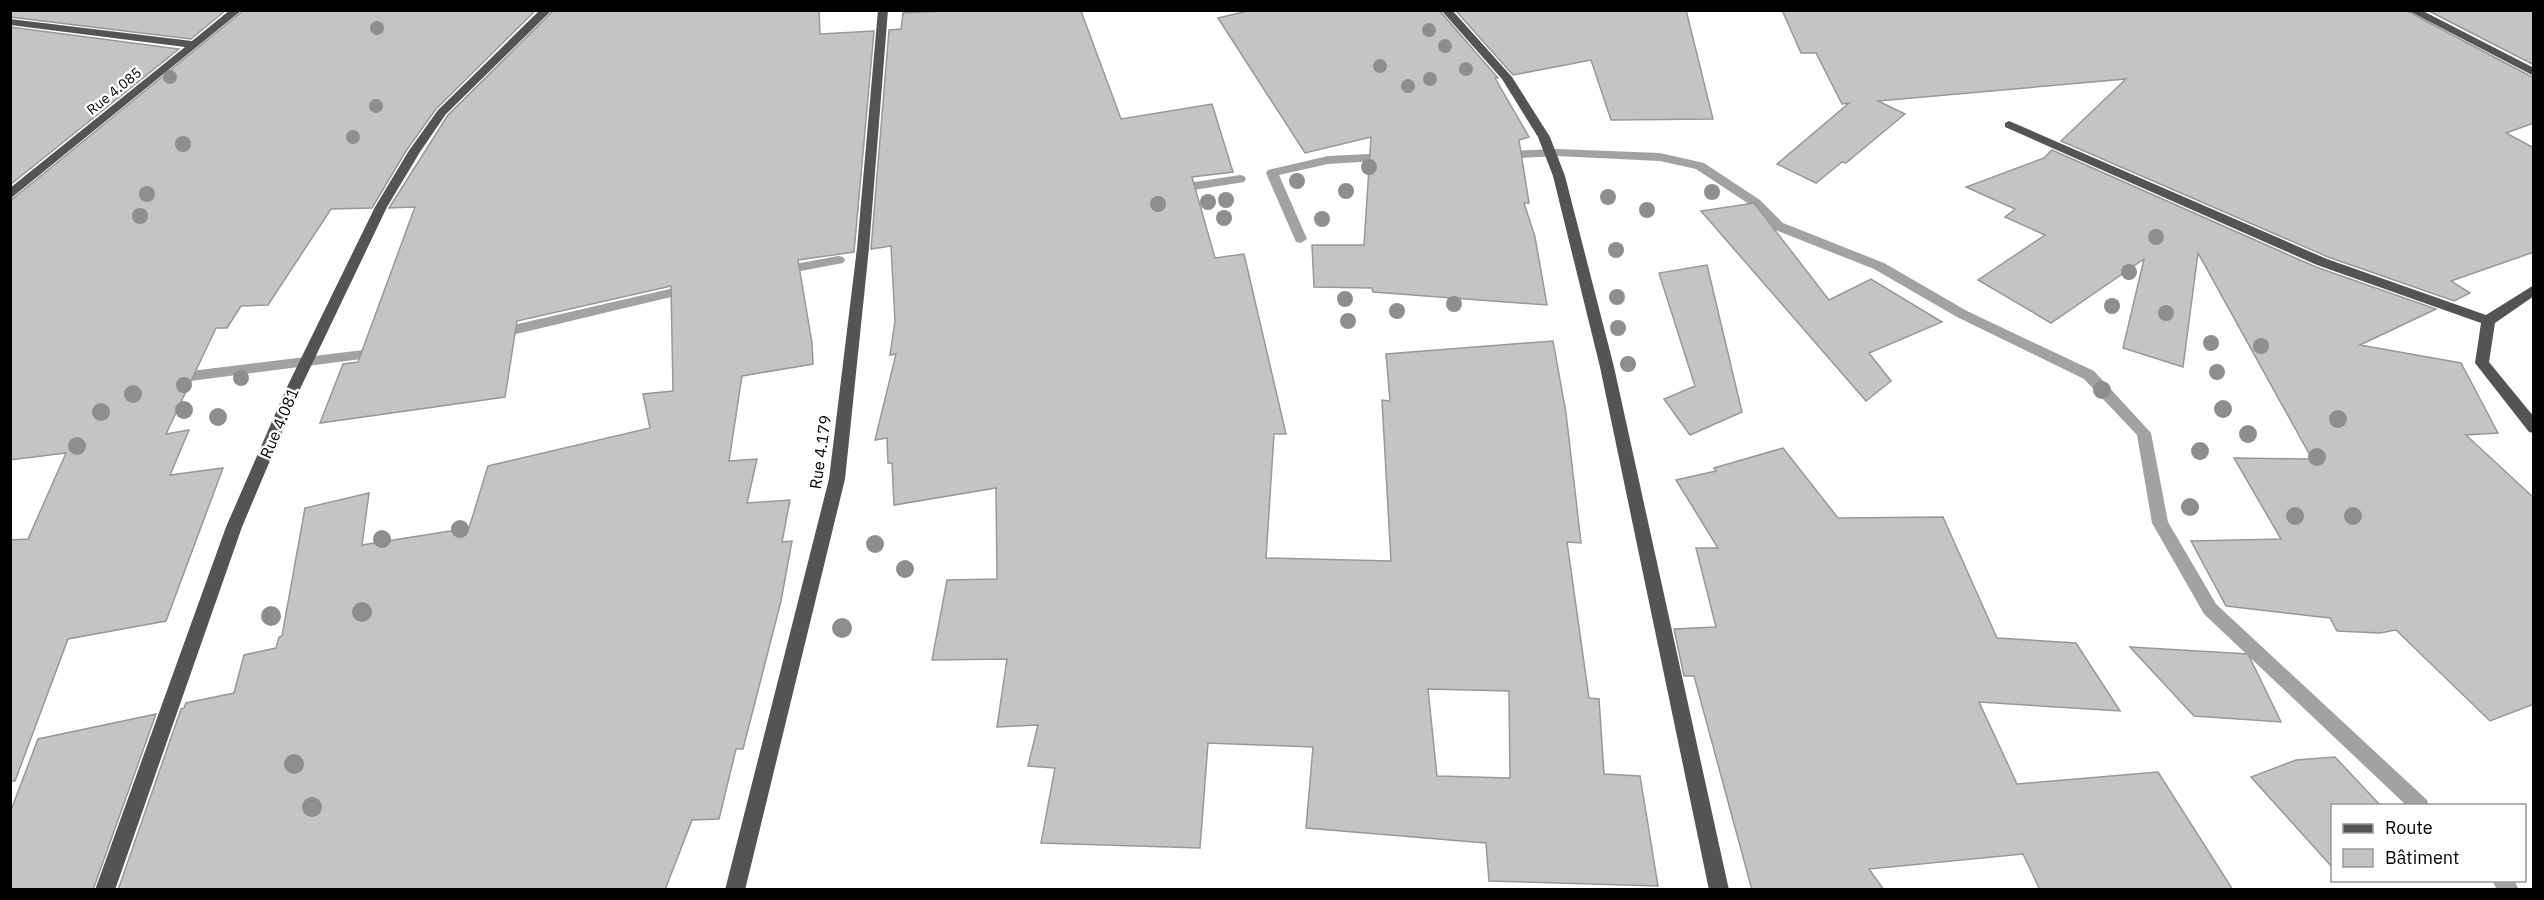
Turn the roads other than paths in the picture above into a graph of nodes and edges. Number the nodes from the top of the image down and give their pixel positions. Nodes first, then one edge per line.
1 (237, 10) edge
2 (547, 10) edge
3 (883, 10) edge
4 (1446, 10) edge
5 (2412, 10) edge
6 (10, 22) edge
7 (194, 45) junction
8 (2534, 73) edge
9 (2009, 126) dead end
10 (10, 195) edge
11 (2534, 289) edge
12 (2488, 321) junction
13 (2534, 428) edge
14 (105, 890) edge
15 (735, 890) edge
16 (1719, 890) edge

1 - 7 street, Rue 4.085
2 - 14 street, Rue 4.081
3 - 15 street, Rue 4.179
4 - 16 street
5 - 8 street
6 - 7 street
7 - 10 street, Rue 4.085
9 - 12 street
11 - 12 street
12 - 13 street

